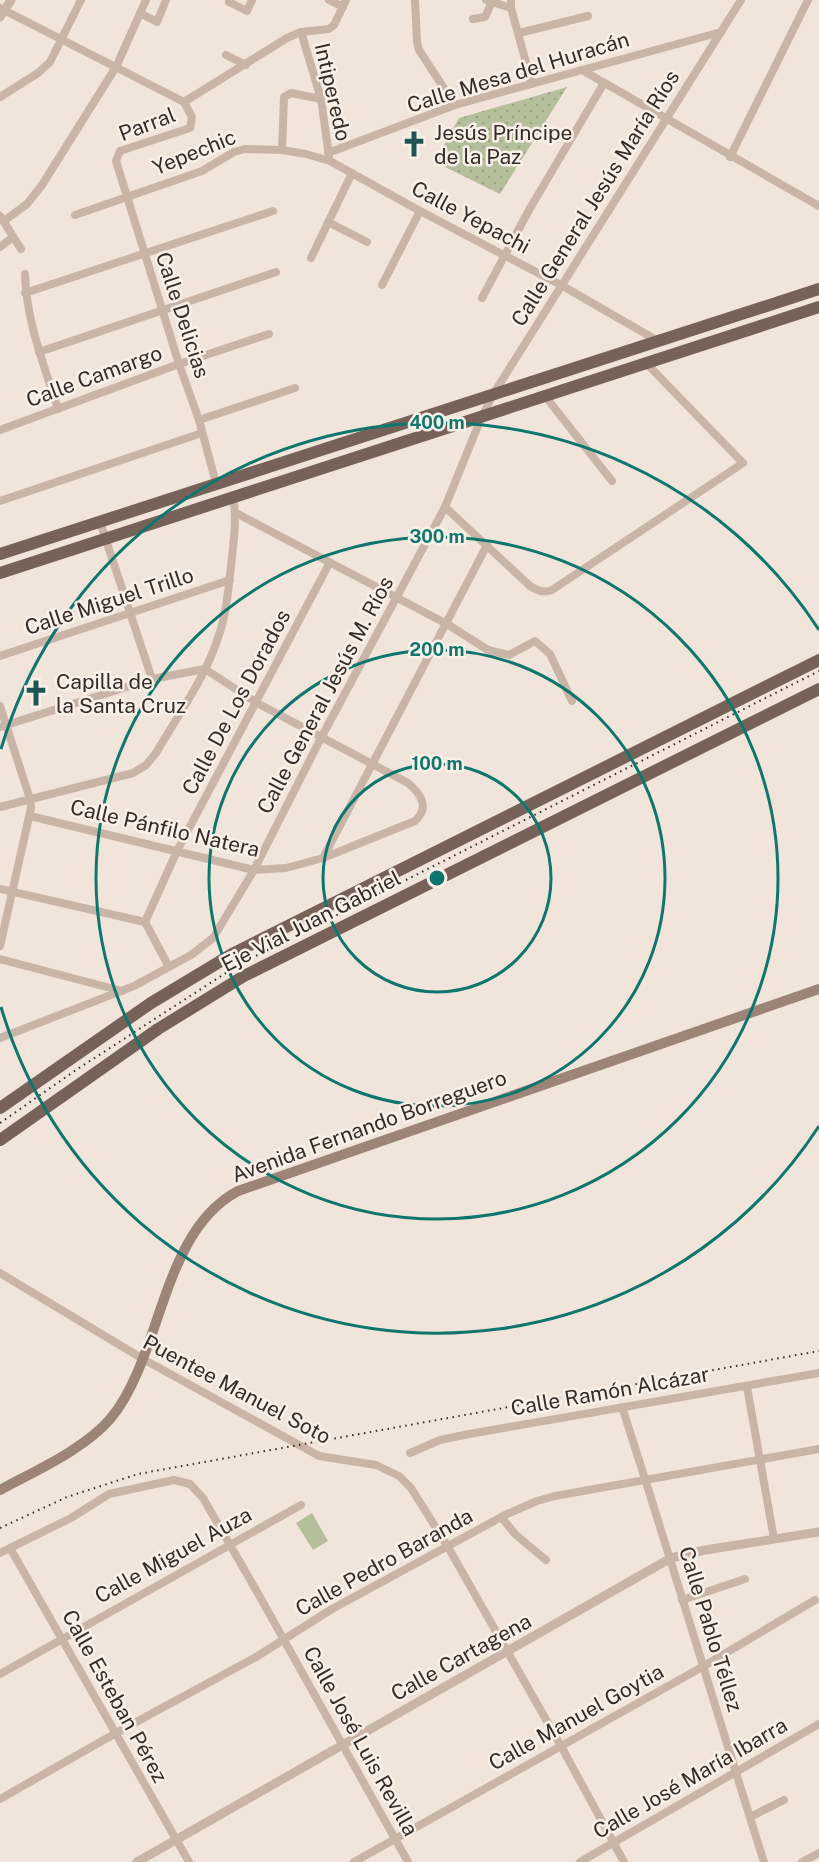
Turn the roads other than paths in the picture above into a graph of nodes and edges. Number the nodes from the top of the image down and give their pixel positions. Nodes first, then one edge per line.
1 (11, 0) edge
2 (81, 0) edge
3 (146, 0) edge
4 (166, 0) edge
5 (252, 0) edge
6 (329, 0) edge
7 (415, 0) edge
8 (741, 0) edge
9 (808, 0) edge
10 (229, 1) edge
11 (489, 1) edge
12 (345, 3) edge
13 (511, 4) edge
14 (2, 12) edge
15 (140, 13) junction
16 (588, 16) dead end
17 (473, 19) dead end
18 (301, 32) junction
19 (721, 32) junction
20 (519, 33) junction
21 (62, 41) junction
22 (226, 56) dead end
23 (246, 65) junction
24 (116, 67) junction
25 (582, 70) junction
26 (604, 83) junction
27 (532, 84) junction
28 (0, 98) edge
29 (321, 99) junction
30 (184, 102) junction
31 (455, 105) junction
32 (665, 119) junction
33 (282, 150) junction
34 (117, 156) joint
35 (329, 157) junction
36 (730, 157) junction
37 (352, 173) junction
38 (127, 197) junction
39 (819, 206) edge
40 (273, 211) dead end
41 (420, 211) junction
42 (75, 215) dead end
43 (2, 218) edge
44 (328, 222) junction
45 (13, 237) junction
46 (367, 242) dead end
47 (0, 247) edge
48 (21, 249) dead end
49 (145, 254) junction
50 (504, 255) junction
51 (311, 258) dead end
52 (276, 272) dead end
53 (25, 274) dead end
54 (382, 285) dead end
55 (561, 285) junction
56 (819, 289) edge
57 (25, 293) junction
58 (482, 298) dead end
59 (819, 307) edge
60 (163, 309) junction
61 (269, 334) dead end
62 (658, 341) junction
63 (39, 352) junction
64 (179, 364) junction
65 (647, 364) junction
66 (295, 388) dead end
67 (494, 393) junction
68 (545, 396) junction
69 (58, 409) junction
70 (483, 417) junction
71 (199, 420) junction
72 (0, 429) edge
73 (201, 434) junction
74 (612, 482) dead end
75 (216, 483) junction
76 (232, 498) junction
77 (0, 501) edge
78 (445, 507) junction
79 (236, 513) junction
80 (100, 522) junction
81 (106, 539) junction
82 (487, 545) junction
83 (0, 554) edge
84 (329, 564) junction
85 (0, 573) edge
86 (230, 580) junction
87 (396, 598) junction
88 (132, 613) junction
89 (447, 624) junction
90 (0, 656) edge
91 (819, 660) edge
92 (206, 669) junction
93 (152, 679) junction
94 (819, 688) edge
95 (572, 701) dead end
96 (257, 703) junction
97 (0, 706) edge
98 (3, 726) edge
99 (321, 738) junction
100 (373, 764) junction
101 (30, 799) junction
102 (0, 807) edge
103 (30, 816) junction
104 (177, 851) junction
105 (323, 858) junction
106 (254, 870) junction
107 (0, 889) edge
108 (12, 892) junction
109 (145, 922) junction
110 (0, 946) edge
111 (0, 959) edge
112 (169, 967) junction
113 (819, 989) edge
114 (122, 991) junction
115 (0, 1038) edge
116 (0, 1108) edge
117 (0, 1140) edge
118 (0, 1273) edge
119 (819, 1374) edge
120 (747, 1386) junction
121 (622, 1407) junction
122 (819, 1449) edge
123 (410, 1453) dead end
124 (760, 1460) junction
125 (645, 1479) junction
126 (0, 1490) edge
127 (301, 1505) dead end
128 (501, 1517) junction
129 (819, 1532) edge
130 (774, 1539) junction
131 (228, 1544) junction
132 (448, 1547) junction
133 (10, 1548) junction
134 (0, 1553) edge
135 (671, 1558) junction
136 (546, 1560) dead end
137 (745, 1579) dead end
138 (815, 1599) dead end
139 (682, 1600) junction
140 (62, 1638) junction
141 (284, 1639) junction
142 (507, 1651) junction
143 (704, 1665) junction
144 (0, 1674) edge
145 (819, 1724) edge
146 (116, 1733) junction
147 (341, 1745) junction
148 (561, 1746) junction
149 (736, 1771) junction
150 (0, 1799) edge
151 (784, 1800) dead end
152 (750, 1816) junction
153 (395, 1838) junction
154 (176, 1840) junction
155 (614, 1844) junction
156 (819, 1853) edge
157 (137, 1862) edge
158 (189, 1862) edge
159 (354, 1862) edge
160 (408, 1862) edge
161 (580, 1862) edge
162 (624, 1862) edge
163 (764, 1862) edge
164 (802, 1862) edge

1 - 14 street
2 - 21 street
3 - 15 street
4 - 15 street
5 - 10 street
6 - 12 street
7 - 31 street
8 - 19 street, Calle General Jesús María Ríos
9 - 36 street
11 - 13 street
11 - 17 street
12 - 18 street
13 - 20 street
14 - 21 street
15 - 24 street
16 - 20 street
18 - 23 street
18 - 29 street, Intiperedo
19 - 25 street, Calle Mesa del Huracán
19 - 32 street, Calle General Jesús María Ríos
20 - 27 street
21 - 24 street
21 - 28 street
22 - 23 street
23 - 30 street
24 - 30 street
24 - 43 street
25 - 26 street
25 - 27 street, Calle Mesa del Huracán
26 - 32 street
26 - 50 street
27 - 31 street, Calle Mesa del Huracán
29 - 33 street
29 - 35 street, Intiperedo
30 - 34 street, Parral
31 - 35 street, Calle Mesa del Huracán
32 - 36 street
32 - 55 street, Calle General Jesús María Ríos
33 - 35 street, Yepechic
33 - 38 street, Yepechic
34 - 38 street, Calle Delicias
35 - 37 street, Calle Yepachi
36 - 39 street
37 - 41 street, Calle Yepachi
37 - 44 street
38 - 42 street, Yepechic
38 - 49 street, Calle Delicias
40 - 49 street
41 - 50 street, Calle Yepachi
41 - 54 street
43 - 45 street
44 - 46 street
44 - 51 street
45 - 47 street
45 - 48 street
49 - 57 street
49 - 60 street, Calle Delicias
50 - 55 street, Calle Yepachi
50 - 58 street
52 - 60 street
53 - 57 street
55 - 62 street, Calle Yepachi
55 - 67 street, Calle General Jesús María Ríos
56 - 62 main road
57 - 63 street
59 - 65 main road
60 - 63 street
60 - 64 street, Calle Delicias
61 - 64 street, Calle Camargo
62 - 67 main road
63 - 69 street
64 - 69 street, Calle Camargo
64 - 71 street, Calle Delicias
65 - 68 main road
65 - 82 street
66 - 71 street
67 - 70 street, Calle General Jesús María Ríos
67 - 75 main road
68 - 70 main road
68 - 74 street
69 - 72 street, Calle Camargo
70 - 76 main road
70 - 78 street, Calle General Jesús M. Ríos
71 - 73 street, Calle Delicias
73 - 75 street, Calle Delicias
73 - 77 street
75 - 80 main road
76 - 79 street
76 - 81 main road
78 - 82 street
78 - 87 street, Calle General Jesús M. Ríos
79 - 84 street
79 - 86 street
80 - 81 street
80 - 83 main road
81 - 85 main road
81 - 88 street
82 - 89 street
84 - 87 street
84 - 96 street, Calle De Los Dorados
86 - 88 street, Calle Miguel Trillo
86 - 92 street
87 - 89 street
87 - 99 street, Calle General Jesús M. Ríos
88 - 90 street, Calle Miguel Trillo
88 - 93 street
89 - 95 street
89 - 100 street
91 - 116 main road, Eje Vial Juan Gabriel
92 - 93 street
92 - 96 street
92 - 101 street
93 - 98 street
94 - 117 main road, Eje Vial Juan Gabriel
96 - 99 street
96 - 104 street, Calle De Los Dorados
97 - 98 street
98 - 101 street
99 - 100 street
99 - 106 street, Calle General Jesús M. Ríos
100 - 105 street
100 - 105 street, Calle Pánfilo Natera
101 - 102 street
101 - 103 street
103 - 104 street, Calle Pánfilo Natera
103 - 108 street
104 - 106 street, Calle Pánfilo Natera
104 - 109 street, Calle De Los Dorados
105 - 106 street, Calle Pánfilo Natera
106 - 112 street, Calle General Jesús M. Ríos
107 - 108 street
108 - 109 street
108 - 110 street
109 - 112 street
111 - 114 street
112 - 114 street, Calle General Jesús M. Ríos
113 - 126 main road, Avenida Fernando Borreguero
114 - 115 street, Calle General Jesús M. Ríos
118 - 132 street, Puentee Manuel Soto
119 - 120 street, Calle Ramón Alcázar
120 - 121 street, Calle Ramón Alcázar
120 - 124 street
121 - 123 street, Calle Ramón Alcázar
121 - 125 street, Calle Pablo Téllez
122 - 124 street, Calle Pedro Baranda
124 - 125 street, Calle Pedro Baranda
124 - 130 street
125 - 128 street, Calle Pedro Baranda
125 - 135 street, Calle Pablo Téllez
127 - 131 street, Calle Miguel Auza
128 - 132 street, Calle Pedro Baranda
128 - 136 street
129 - 130 street, Calle Cartagena
130 - 135 street, Calle Cartagena
131 - 133 street, Calle José Luis Revilla
131 - 140 street, Calle Miguel Auza
131 - 141 street, Calle José Luis Revilla
132 - 141 street, Calle Pedro Baranda
132 - 142 street, Puentee Manuel Soto
133 - 134 street
133 - 140 street, Calle Esteban Pérez
135 - 139 street, Calle Pablo Téllez
135 - 142 street, Calle Cartagena
137 - 139 street
138 - 143 street, Calle Manuel Goytia
139 - 143 street, Calle Pablo Téllez
140 - 144 street, Calle Miguel Auza
140 - 146 street, Calle Esteban Pérez
141 - 146 street, Calle Pedro Baranda
141 - 147 street, Calle José Luis Revilla
142 - 147 street, Calle Cartagena
142 - 148 street, Puentee Manuel Soto
143 - 148 street, Calle Manuel Goytia
143 - 149 street, Calle Pablo Téllez
145 - 149 street, Calle José María Ibarra
146 - 150 street, Calle Pedro Baranda
146 - 154 street, Calle Esteban Pérez
147 - 153 street, Calle José Luis Revilla
147 - 154 street, Calle Cartagena
148 - 153 street, Calle Manuel Goytia
148 - 155 street, Puentee Manuel Soto
149 - 152 street, Calle Pablo Téllez
149 - 155 street, Calle José María Ibarra
151 - 152 street
152 - 163 street, Calle Pablo Téllez
153 - 159 street, Calle Manuel Goytia
153 - 160 street, Calle José Luis Revilla
154 - 157 street, Calle Cartagena
154 - 158 street, Calle Esteban Pérez
155 - 161 street, Calle José María Ibarra
155 - 162 street, Puentee Manuel Soto
156 - 164 street

